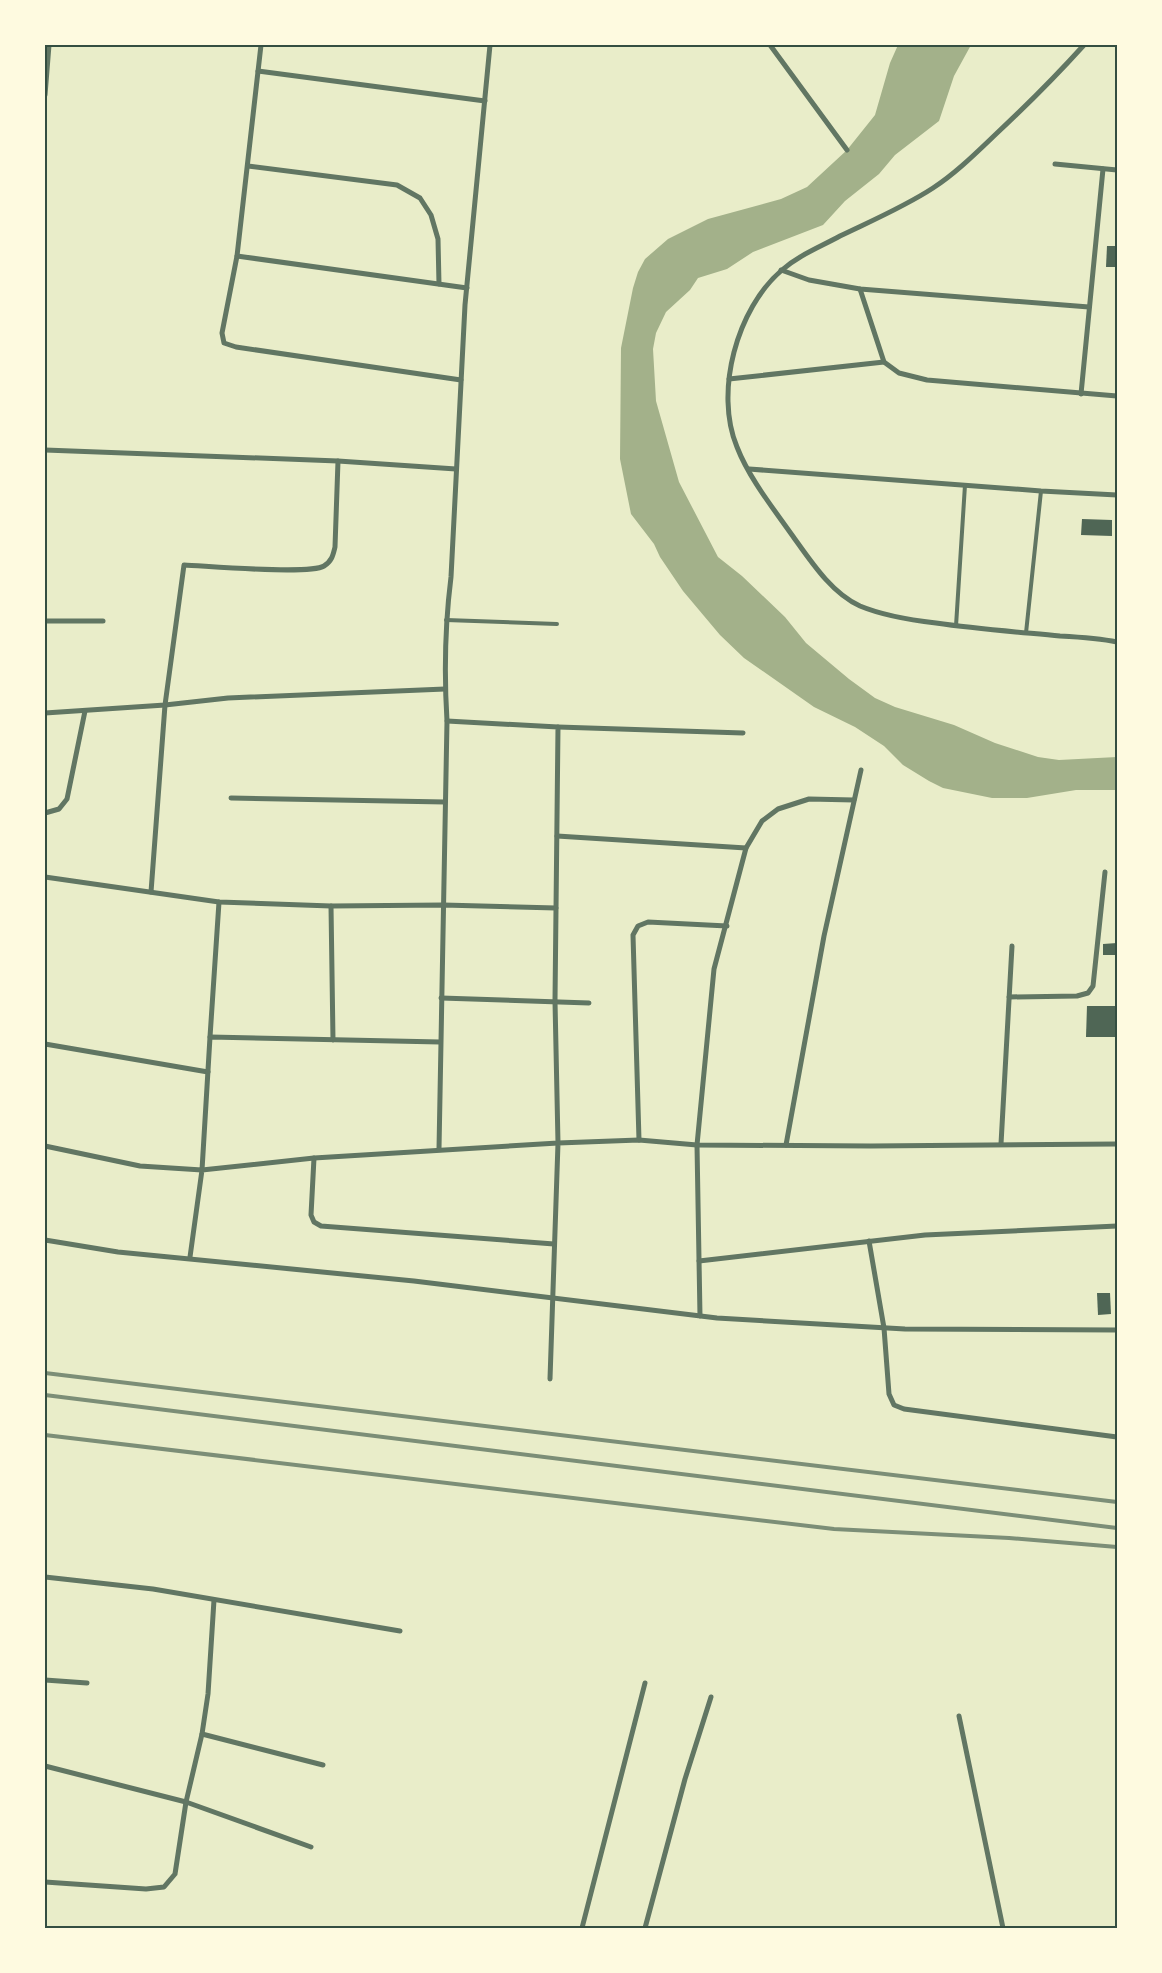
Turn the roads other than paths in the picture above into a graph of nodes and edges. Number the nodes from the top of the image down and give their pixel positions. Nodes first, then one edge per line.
1 (49, 45) edge
2 (261, 45) edge
3 (490, 45) edge
4 (770, 45) edge
5 (1084, 45) edge
6 (258, 71) junction
7 (45, 95) edge
8 (485, 101) junction
9 (848, 150) dead end
10 (1055, 164) dead end
11 (248, 166) junction
12 (1103, 169) junction
13 (1117, 170) edge
14 (238, 256) junction
15 (782, 270) junction
16 (439, 284) junction
17 (467, 288) junction
18 (860, 289) junction
19 (1089, 307) junction
20 (884, 362) junction
21 (729, 379) junction
22 (461, 380) junction
23 (1081, 394) junction
24 (1117, 396) edge
25 (45, 450) edge
26 (338, 461) junction
27 (749, 468) junction
28 (456, 469) junction
29 (965, 485) junction
30 (1040, 491) junction
31 (1117, 495) edge
32 (446, 620) junction
33 (45, 621) edge
34 (103, 621) dead end
35 (557, 624) dead end
36 (956, 626) junction
37 (1026, 633) junction
38 (1117, 642) edge
39 (445, 689) junction
40 (165, 705) junction
41 (85, 711) junction
42 (45, 713) edge
43 (447, 721) junction
44 (558, 727) junction
45 (743, 733) dead end
46 (861, 770) dead end
47 (231, 798) dead end
48 (854, 800) junction
49 (445, 802) junction
50 (45, 813) edge
51 (557, 836) junction
52 (746, 848) junction
53 (1105, 872) dead end
54 (45, 877) edge
55 (151, 892) junction
56 (220, 902) junction
57 (443, 905) junction
58 (331, 906) junction
59 (556, 908) junction
60 (727, 926) junction
61 (1012, 946) dead end
62 (1009, 997) junction
63 (441, 998) junction
64 (555, 1001) junction
65 (589, 1003) dead end
66 (210, 1037) junction
67 (332, 1040) junction
68 (440, 1042) junction
69 (45, 1044) edge
70 (208, 1072) junction
71 (639, 1140) junction
72 (558, 1143) junction
73 (1000, 1144) junction
74 (1117, 1144) edge
75 (697, 1145) junction
76 (45, 1146) edge
77 (786, 1146) junction
78 (439, 1149) junction
79 (314, 1158) junction
80 (202, 1170) junction
81 (1117, 1226) edge
82 (45, 1240) edge
83 (869, 1241) junction
84 (554, 1244) junction
85 (190, 1258) junction
86 (699, 1261) junction
87 (552, 1297) junction
88 (700, 1316) junction
89 (884, 1328) junction
90 (1117, 1330) edge
91 (550, 1379) dead end
92 (1117, 1436) edge
93 (45, 1577) edge
94 (214, 1600) junction
95 (400, 1631) dead end
96 (45, 1680) edge
97 (87, 1683) dead end
98 (644, 1683) dead end
99 (711, 1696) dead end
100 (959, 1716) dead end
101 (202, 1734) junction
102 (323, 1765) dead end
103 (45, 1766) edge
104 (186, 1802) junction
105 (310, 1847) dead end
106 (45, 1882) edge
107 (582, 1928) edge
108 (645, 1928) edge
109 (1003, 1928) edge

1 - 7 street
2 - 6 street
3 - 8 street
4 - 9 street
5 - 15 street
6 - 8 street
6 - 11 street
8 - 17 street
10 - 12 street
11 - 14 street
11 - 16 street
12 - 13 street
12 - 19 street
14 - 16 street
14 - 22 street
15 - 18 street
15 - 21 street
16 - 17 street
17 - 22 street
18 - 19 street
18 - 20 street
19 - 23 street
20 - 21 street
20 - 23 street
21 - 27 street
22 - 28 street
23 - 24 street
25 - 26 street
26 - 28 street
26 - 40 street
27 - 29 street
27 - 36 street
28 - 32 street
29 - 30 street
29 - 36 lane
30 - 31 street
30 - 37 lane
32 - 35 lane
32 - 39 street
33 - 34 street
36 - 37 street
37 - 38 street
39 - 40 street
39 - 43 street
40 - 41 street
40 - 55 street
41 - 42 street
41 - 50 street
43 - 44 street
43 - 49 street
44 - 45 street
44 - 51 street
46 - 48 street
47 - 49 street
48 - 52 street
48 - 77 street
49 - 57 street
51 - 52 street
51 - 59 street
52 - 60 street
53 - 62 street
54 - 55 street
55 - 56 street
56 - 58 street
56 - 66 street
57 - 58 street
57 - 59 street
57 - 63 street
58 - 67 street
59 - 64 street
60 - 71 street
60 - 75 street
61 - 62 street
62 - 73 street
63 - 64 street
63 - 68 street
64 - 65 street
64 - 72 street
66 - 67 street
66 - 70 street
67 - 68 street
68 - 78 street
69 - 70 street
70 - 80 street
71 - 72 street
71 - 75 street
72 - 78 street
72 - 84 street
73 - 74 street
73 - 77 street
75 - 77 street
75 - 86 street
76 - 80 street
78 - 79 street
79 - 80 street
79 - 84 street
80 - 85 street
81 - 83 street
82 - 85 street
83 - 86 street
83 - 89 street
84 - 87 street
85 - 87 street
86 - 88 street
87 - 88 street
87 - 91 street
88 - 89 street
89 - 90 street
89 - 92 street
93 - 94 street
94 - 95 street
94 - 101 street
96 - 97 street
98 - 107 street
99 - 108 street
100 - 109 street
101 - 102 street
101 - 104 street
103 - 104 street
104 - 105 street
104 - 106 street

